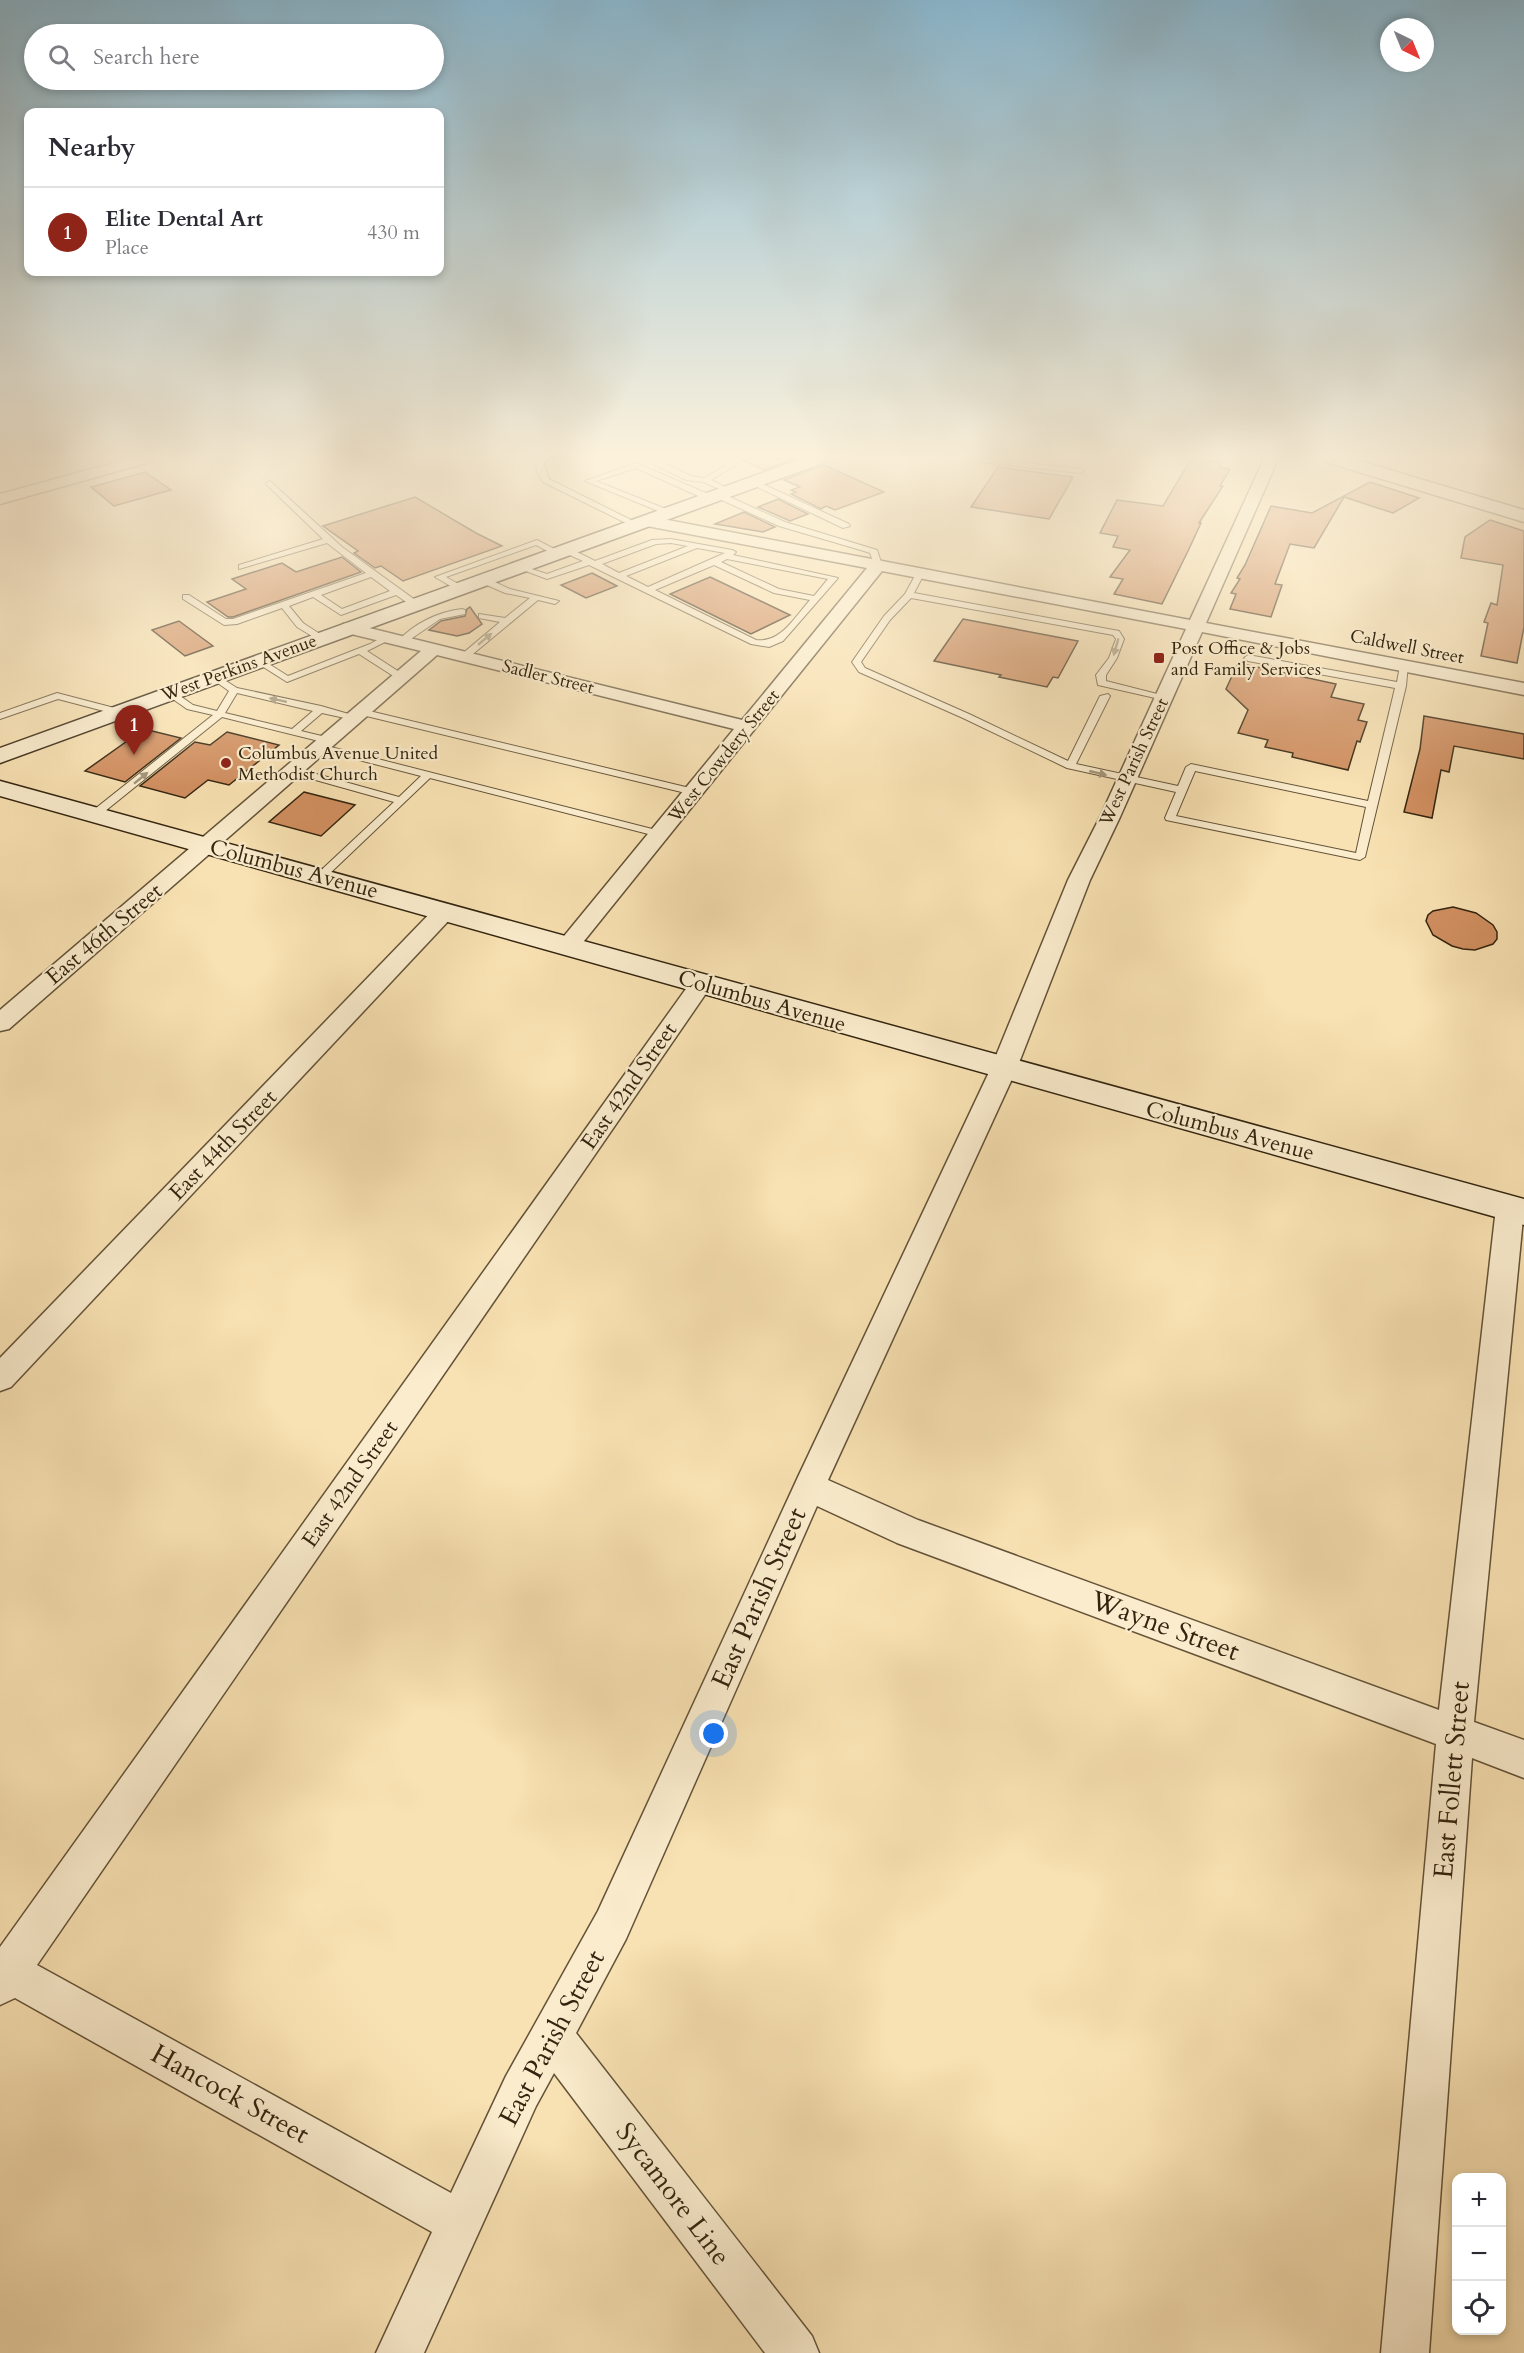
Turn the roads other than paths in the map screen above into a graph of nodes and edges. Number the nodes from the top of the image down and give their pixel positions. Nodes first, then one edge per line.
1 (362, 569) edge
2 (463, 569) edge
3 (514, 569) edge
4 (524, 569) edge
5 (573, 569) edge
6 (604, 569) edge
7 (637, 569) edge
8 (698, 569) edge
9 (729, 569) edge
10 (794, 569) edge
11 (875, 569) edge
12 (896, 569) edge
13 (1222, 569) edge
14 (920, 574) junction
15 (369, 575) junction
16 (619, 576) junction
17 (483, 580) junction
18 (459, 588) junction
19 (648, 590) junction
20 (396, 592) junction
21 (314, 594) junction
22 (909, 595) junction
23 (186, 597) dead end
24 (536, 597) junction
25 (816, 599) junction
26 (555, 601) dead end
27 (415, 604) junction
28 (284, 605) junction
29 (462, 612) dead end
30 (482, 616) dead end
31 (506, 621) junction
32 (1196, 626) junction
33 (349, 628) junction
34 (320, 638) junction
35 (395, 639) junction
36 (434, 649) junction
37 (360, 651) junction
38 (465, 657) junction
39 (1248, 658) dead end
40 (258, 661) junction
41 (1405, 666) junction
42 (215, 677) junction
43 (401, 677) junction
44 (1401, 687) junction
45 (1524, 689) edge
46 (234, 690) junction
47 (170, 693) junction
48 (1105, 696) dead end
49 (1164, 697) junction
50 (321, 710) junction
51 (119, 712) junction
52 (220, 714) junction
53 (358, 714) junction
54 (0, 716) edge
55 (747, 726) junction
56 (294, 732) junction
57 (323, 744) junction
58 (0, 756) edge
59 (1070, 766) junction
60 (291, 770) junction
61 (428, 775) junction
62 (1127, 780) junction
63 (1182, 790) junction
64 (4, 792) edge
65 (694, 792) junction
66 (400, 800) junction
67 (1372, 805) junction
68 (95, 814) junction
69 (660, 834) junction
70 (208, 846) junction
71 (321, 876) junction
72 (445, 911) junction
73 (568, 946) junction
74 (701, 984) junction
75 (0, 1023) edge
76 (1004, 1068) junction
77 (1517, 1210) edge
78 (0, 1378) edge
79 (809, 1487) junction
80 (1455, 1733) junction
81 (1524, 1759) edge
82 (3, 1974) edge
83 (552, 2036) junction
84 (459, 2222) junction
85 (400, 2353) edge
86 (795, 2353) edge
87 (1405, 2353) edge

1 - 15 lane
2 - 18 lane
3 - 17 main road, West Perkins Avenue
4 - 5 lane
6 - 16 lane
7 - 16 lane
8 - 19 lane
9 - 25 lane
10 - 25 lane
11 - 55 street, West Cowdery Street
12 - 14 street, Caldwell Street
13 - 32 street, West Parish Street
14 - 22 lane
14 - 32 street, Caldwell Street
15 - 20 lane
15 - 21 lane
16 - 19 lane
17 - 18 main road, West Perkins Avenue
17 - 24 lane
18 - 27 main road, West Perkins Avenue
19 - 25 lane
20 - 21 lane
20 - 27 lane
21 - 28 lane
22 -> 49 lane
22 - 59 lane
23 - 28 lane
24 - 26 lane
24 - 31 lane
27 - 33 main road, West Perkins Avenue
28 - 34 lane
29 - 35 lane
30 - 31 lane
38 -> 31 lane
32 - 41 street, Caldwell Street
32 - 49 street, West Parish Street
33 - 34 main road, West Perkins Avenue
33 - 35 street, Sadler Street
34 - 40 main road, West Perkins Avenue
35 - 36 street, Sadler Street
35 - 37 lane
36 - 38 street, Sadler Street
36 - 43 street, East 46th Street
37 - 40 lane
37 - 43 lane
38 - 55 street, Sadler Street
39 - 44 lane
40 - 42 main road, West Perkins Avenue
41 - 44 lane
41 - 45 street, Caldwell Street
42 - 46 lane
42 - 47 main road, West Perkins Avenue
43 - 53 street, East 46th Street
44 - 67 lane
50 -> 46 lane
46 - 52 lane
47 - 51 main road, West Perkins Avenue
47 - 52 lane
48 - 59 lane
49 - 62 street, West Parish Street
50 - 53 lane
50 - 56 lane
51 - 54 lane
51 - 58 main road, West Perkins Avenue
52 - 56 lane
68 -> 52 lane
53 - 57 street, East 46th Street
53 - 65 lane
55 - 65 street, West Cowdery Street
56 - 57 lane
57 - 60 street, East 46th Street
57 - 61 lane
59 -> 62 lane
60 - 66 lane
60 - 70 street, East 46th Street
61 - 66 lane
61 - 69 lane
62 - 63 lane
62 - 76 street, West Parish Street
63 - 67 lane
63 - 67 lane
64 - 68 main road, Columbus Avenue
65 - 69 street, West Cowdery Street
66 - 71 lane
68 - 70 main road, Columbus Avenue
69 - 73 street, West Cowdery Street
70 - 71 main road, Columbus Avenue
70 - 75 street, East 46th Street
71 - 72 main road, Columbus Avenue
72 - 73 main road, Columbus Avenue
72 - 78 street, East 44th Street
73 - 74 main road, Columbus Avenue
74 - 76 main road, Columbus Avenue
74 - 82 street, East 42nd Street
76 - 77 main road, Columbus Avenue
76 - 79 street, East Parish Street
77 - 80 street, East Follett Street
79 - 80 street, Wayne Street
79 - 83 street, East Parish Street
80 - 81 street, Wayne Street
80 - 87 street, East Follett Street
82 - 84 street, Hancock Street
83 - 84 street, East Parish Street
83 - 86 street, Sycamore Line
84 - 85 street, East Parish Street

